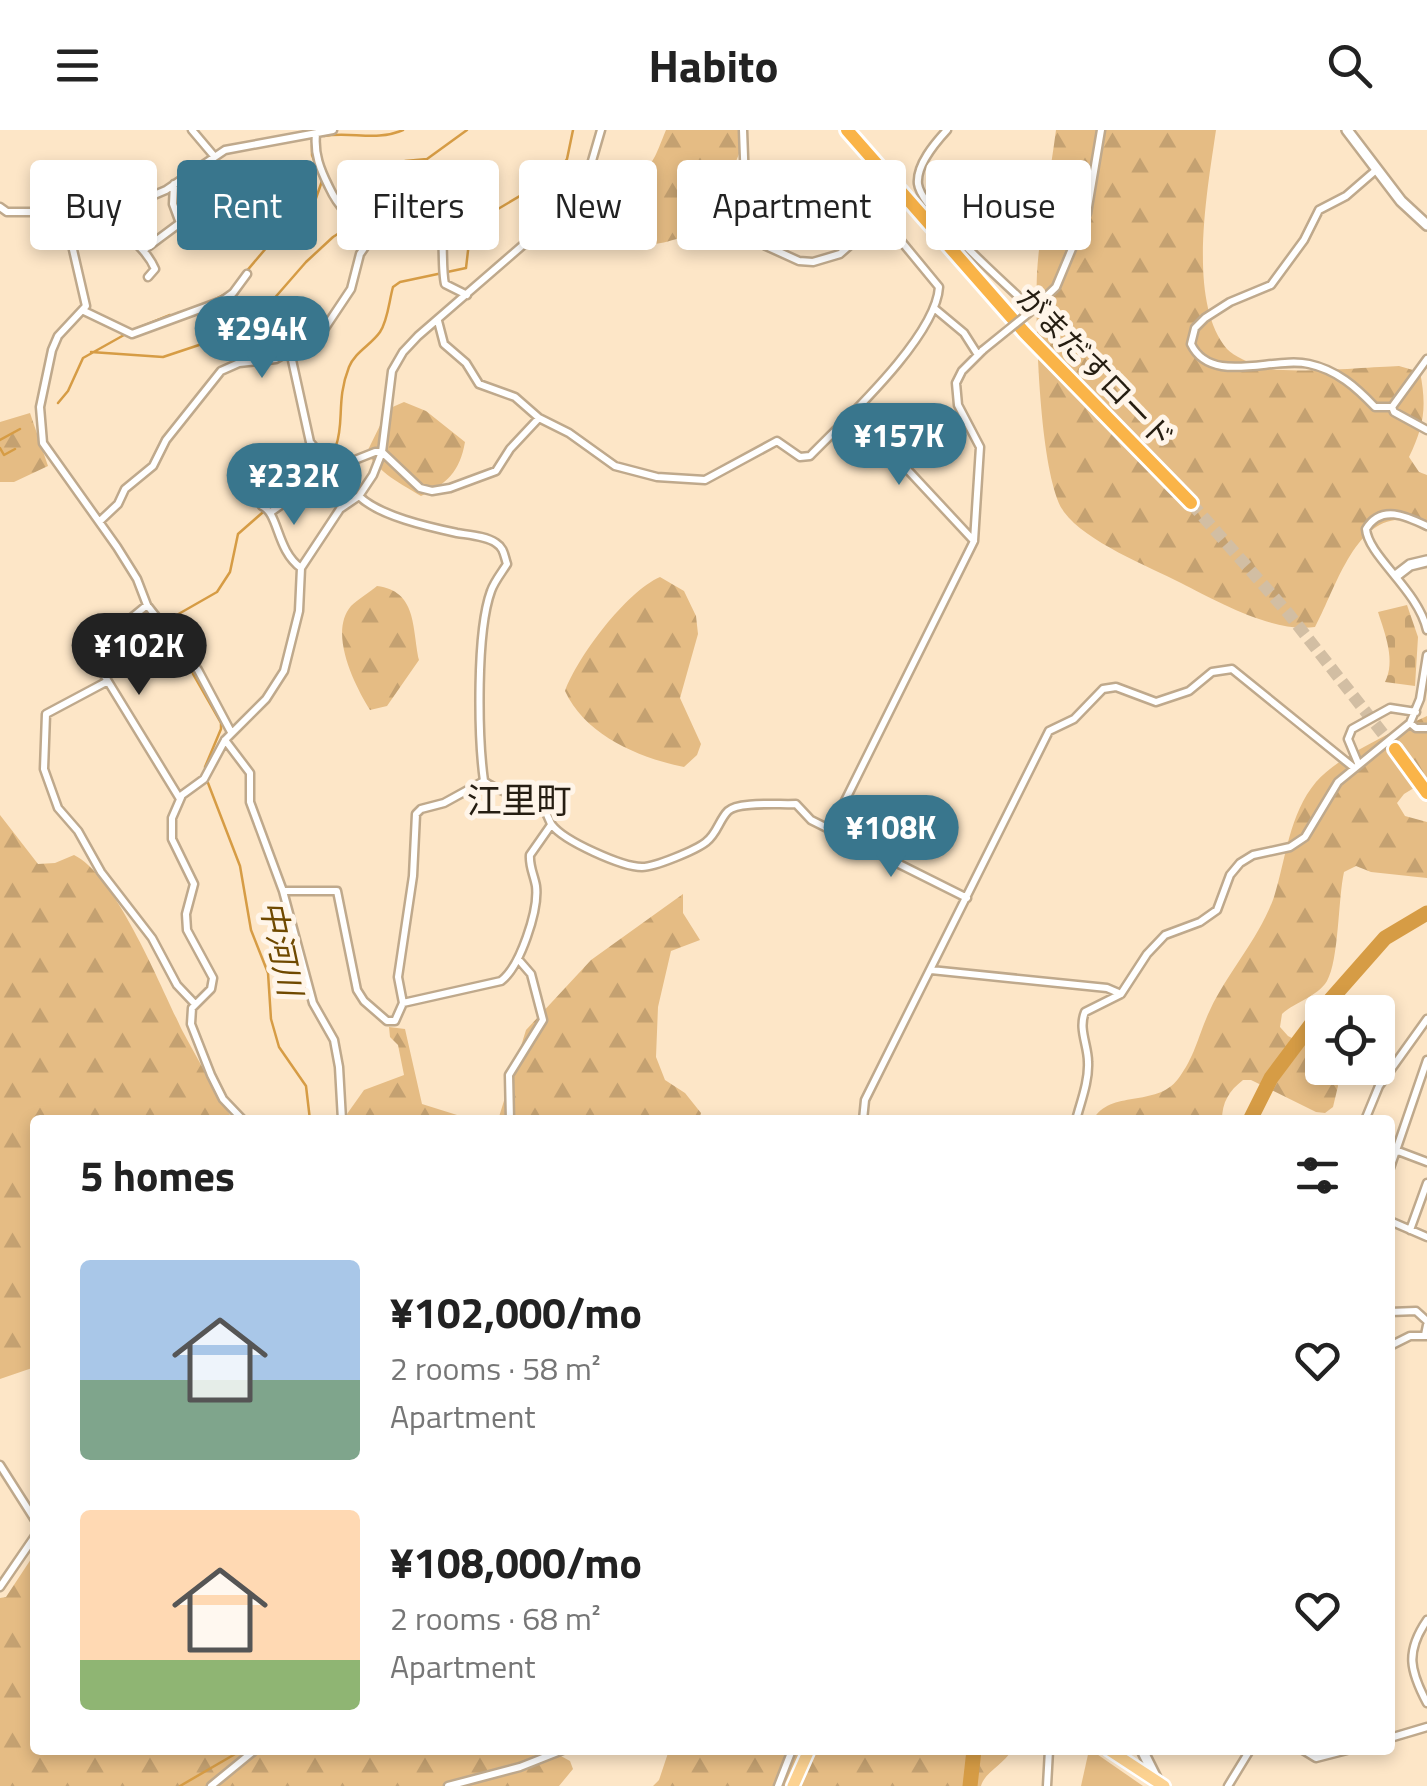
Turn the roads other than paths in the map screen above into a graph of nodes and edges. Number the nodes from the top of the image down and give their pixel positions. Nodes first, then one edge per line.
1 (192, 130) edge
2 (332, 130) edge
3 (600, 130) edge
4 (743, 130) edge
5 (848, 130) edge
6 (946, 130) edge
7 (1100, 130) edge
8 (1348, 130) edge
9 (316, 134) junction
10 (214, 156) junction
11 (1376, 170) junction
12 (174, 184) junction
13 (157, 192) edge
14 (337, 200) edge
15 (0, 207) edge
16 (30, 212) edge
17 (1427, 226) edge
18 (157, 239) edge
19 (73, 250) edge
20 (146, 250) edge
21 (363, 250) edge
22 (442, 250) edge
23 (248, 274) dead end
24 (148, 277) dead end
25 (468, 295) junction
26 (934, 308) junction
27 (84, 311) junction
28 (1032, 311) junction
29 (438, 320) junction
30 (290, 351) junction
31 (981, 353) junction
32 (1427, 359) edge
33 (1392, 407) junction
34 (852, 413) junction
35 (540, 418) junction
36 (1427, 430) edge
37 (382, 452) junction
38 (329, 466) junction
39 (359, 496) junction
40 (1190, 503) tunnel mouth
41 (100, 521) junction
42 (1427, 526) edge
43 (974, 541) junction
44 (1427, 560) edge
45 (301, 568) junction
46 (1397, 576) junction
47 (146, 605) junction
48 (1427, 630) edge
49 (1427, 654) edge
50 (106, 682) junction
51 (1416, 712) junction
52 (1410, 724) junction
53 (1427, 728) edge
54 (232, 732) junction
55 (224, 740) junction
56 (1395, 748) tunnel mouth
57 (1356, 765) junction
58 (484, 781) junction
59 (1427, 793) edge
60 (180, 799) junction
61 (550, 825) junction
62 (831, 829) junction
63 (283, 891) junction
64 (967, 898) junction
65 (518, 958) junction
66 (931, 970) junction
67 (1120, 994) junction
68 (403, 1003) junction
69 (195, 1004) junction
70 (1427, 1019) edge
71 (1427, 1060) edge
72 (238, 1115) edge
73 (342, 1115) edge
74 (510, 1115) edge
75 (863, 1115) edge
76 (1077, 1115) edge
77 (1367, 1115) edge
78 (1395, 1150) edge
79 (1395, 1153) edge
80 (1427, 1162) edge
81 (1427, 1184) edge
82 (1395, 1223) edge
83 (1410, 1230) junction
84 (1427, 1238) edge
85 (1395, 1312) edge
86 (1427, 1323) edge
87 (1426, 1336) edge
88 (1395, 1344) edge
89 (0, 1465) edge
90 (30, 1512) edge
91 (30, 1543) edge
92 (0, 1587) edge
93 (1427, 1620) edge
94 (1427, 1703) edge
95 (1427, 1726) edge
96 (1395, 1736) edge
97 (249, 1755) edge
98 (550, 1755) edge
99 (790, 1755) edge
100 (807, 1755) edge
101 (1049, 1755) edge
102 (1119, 1755) edge
103 (1145, 1755) edge
104 (1247, 1755) edge
105 (1160, 1783) edge
106 (212, 1786) edge
107 (448, 1786) edge
108 (778, 1786) edge
109 (793, 1786) edge
110 (1046, 1786) edge
111 (1228, 1786) edge

1 - 10 street
2 - 9 street
3 - 25 street
4 - 26 street
5 - 40 highway, がまだすロード
6 - 28 street
7 - 28 street
8 - 11 street
9 - 10 street
9 - 14 street
10 - 12 street
11 - 17 street
11 - 33 street
12 - 13 street
12 - 18 street
15 - 16 street
19 - 27 street
20 - 24 street
21 - 30 street
22 - 25 street
23 - 27 street
25 - 29 street
26 - 31 street
26 - 34 street
27 - 41 street
28 - 31 street, bridge
29 - 35 street
29 - 37 street
30 - 38 street
30 - 41 street
31 - 43 street
32 - 33 street
33 - 36 street
34 - 35 street
34 - 43 street
35 - 37 street
37 - 38 street
37 - 39 street
38 - 45 street
39 - 45 street
39 - 58 street
41 - 47 street
42 - 46 street
43 - 62 street
44 - 46 street
45 - 54 street
46 - 48 street
47 - 50 street
47 - 54 street
49 - 51 street
50 - 60 street
50 - 69 street
51 - 52 street
51 - 57 street
52 - 53 street
52 - 57 street
54 - 55 street
55 - 60 street
55 - 63 street
56 - 59 highway
57 - 64 street
57 - 67 street
58 - 61 street
58 - 68 street
60 - 69 street
61 - 62 street
61 - 65 street
62 - 64 street
63 - 68 street
63 - 73 street
64 - 66 street
65 - 68 street
65 - 74 street
66 - 67 street
66 - 75 street
67 - 76 street
69 - 72 street
70 - 77 street
71 - 78 street
79 - 80 street
81 - 83 street
82 - 83 street
83 - 84 street
85 - 86 street
86 - 87 street
87 - 88 street
89 - 90 street
91 - 92 street
93 - 94 street
95 - 96 street
97 - 106 street
98 - 107 street
99 - 108 street
100 - 109 main road
101 - 110 street
102 - 105 main road
103 - 105 street
104 - 111 street

